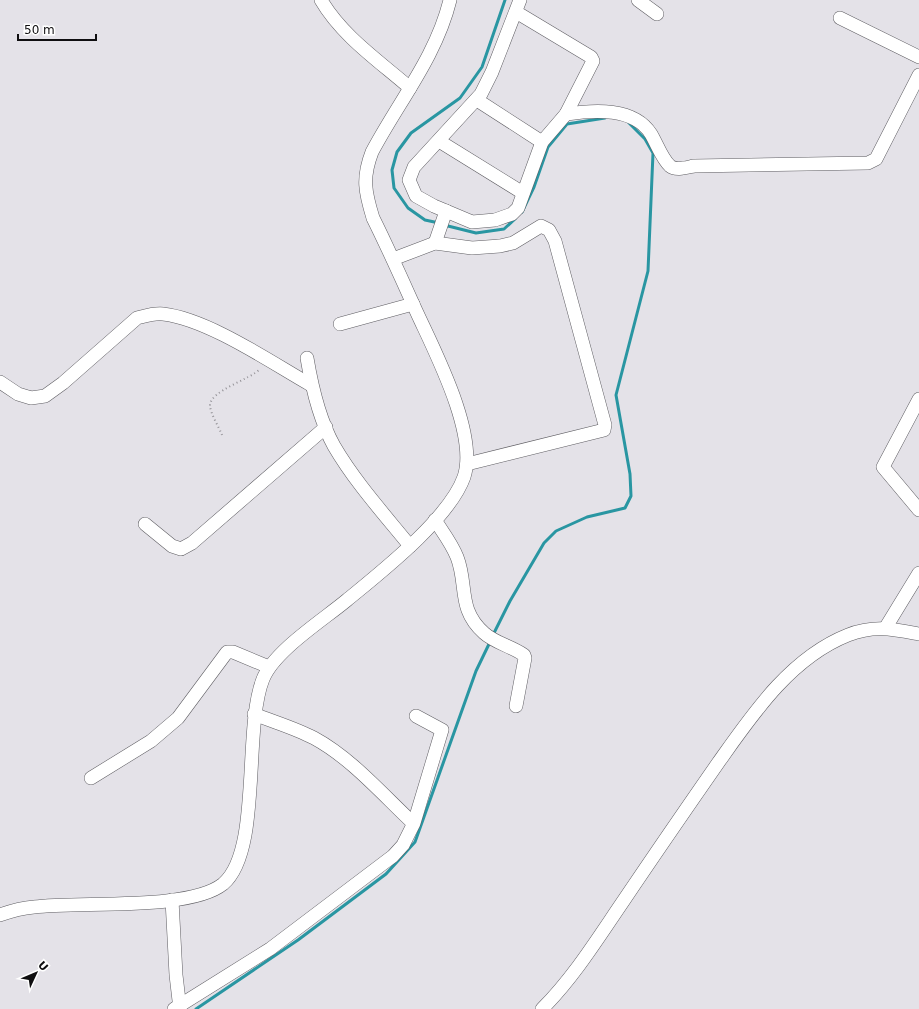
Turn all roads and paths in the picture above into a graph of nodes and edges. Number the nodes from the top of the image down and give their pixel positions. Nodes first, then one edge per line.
1 (322, 0) edge
2 (450, 0) edge
3 (638, 0) edge
4 (518, 6) edge
5 (657, 14) dead end
6 (840, 18) dead end
7 (919, 57) edge
8 (919, 75) edge
9 (410, 88) junction
10 (477, 100) junction
11 (566, 114) junction
12 (439, 141) junction
13 (542, 142) junction
14 (523, 193) junction
15 (446, 211) junction
16 (435, 241) junction
17 (393, 259) junction
18 (413, 304) junction
19 (340, 324) dead end
20 (307, 358) dead end
21 (268, 360) junction
22 (0, 382) edge
23 (311, 385) junction
24 (919, 399) edge
25 (326, 427) junction
26 (222, 435) dead end
27 (467, 464) junction
28 (919, 510) edge
29 (435, 520) junction
30 (145, 524) dead end
31 (410, 546) junction
32 (919, 573) edge
33 (886, 627) junction
34 (919, 634) edge
35 (269, 666) junction
36 (516, 706) dead end
37 (254, 714) junction
38 (416, 716) dead end
39 (91, 778) dead end
40 (413, 823) junction
41 (172, 900) junction
42 (0, 915) edge
43 (178, 1008) edge
44 (542, 1009) edge

1 - 9 street
2 - 9 street
3 - 5 street
4 - 10 street
4 - 11 street
6 - 7 street
8 - 11 street
9 - 17 street
10 - 12 street
10 - 13 street
11 - 13 street
12 - 14 street
12 - 15 street
13 - 14 street
14 - 15 street
15 - 16 street
16 - 17 street
16 - 27 street
17 - 18 street
18 - 19 street
18 - 27 street
20 - 23 street
21 - 22 street
21 - 23 street
21 - 26 path
23 - 25 street
24 - 28 street
25 - 30 street
25 - 31 street
27 - 29 street
29 - 31 street
29 - 36 street
31 - 35 street
32 - 33 street
33 - 34 street
33 - 44 street
35 - 37 street
35 - 39 street
37 - 40 street
37 - 41 street
38 - 40 street
40 - 43 street
41 - 42 street
41 - 43 street

